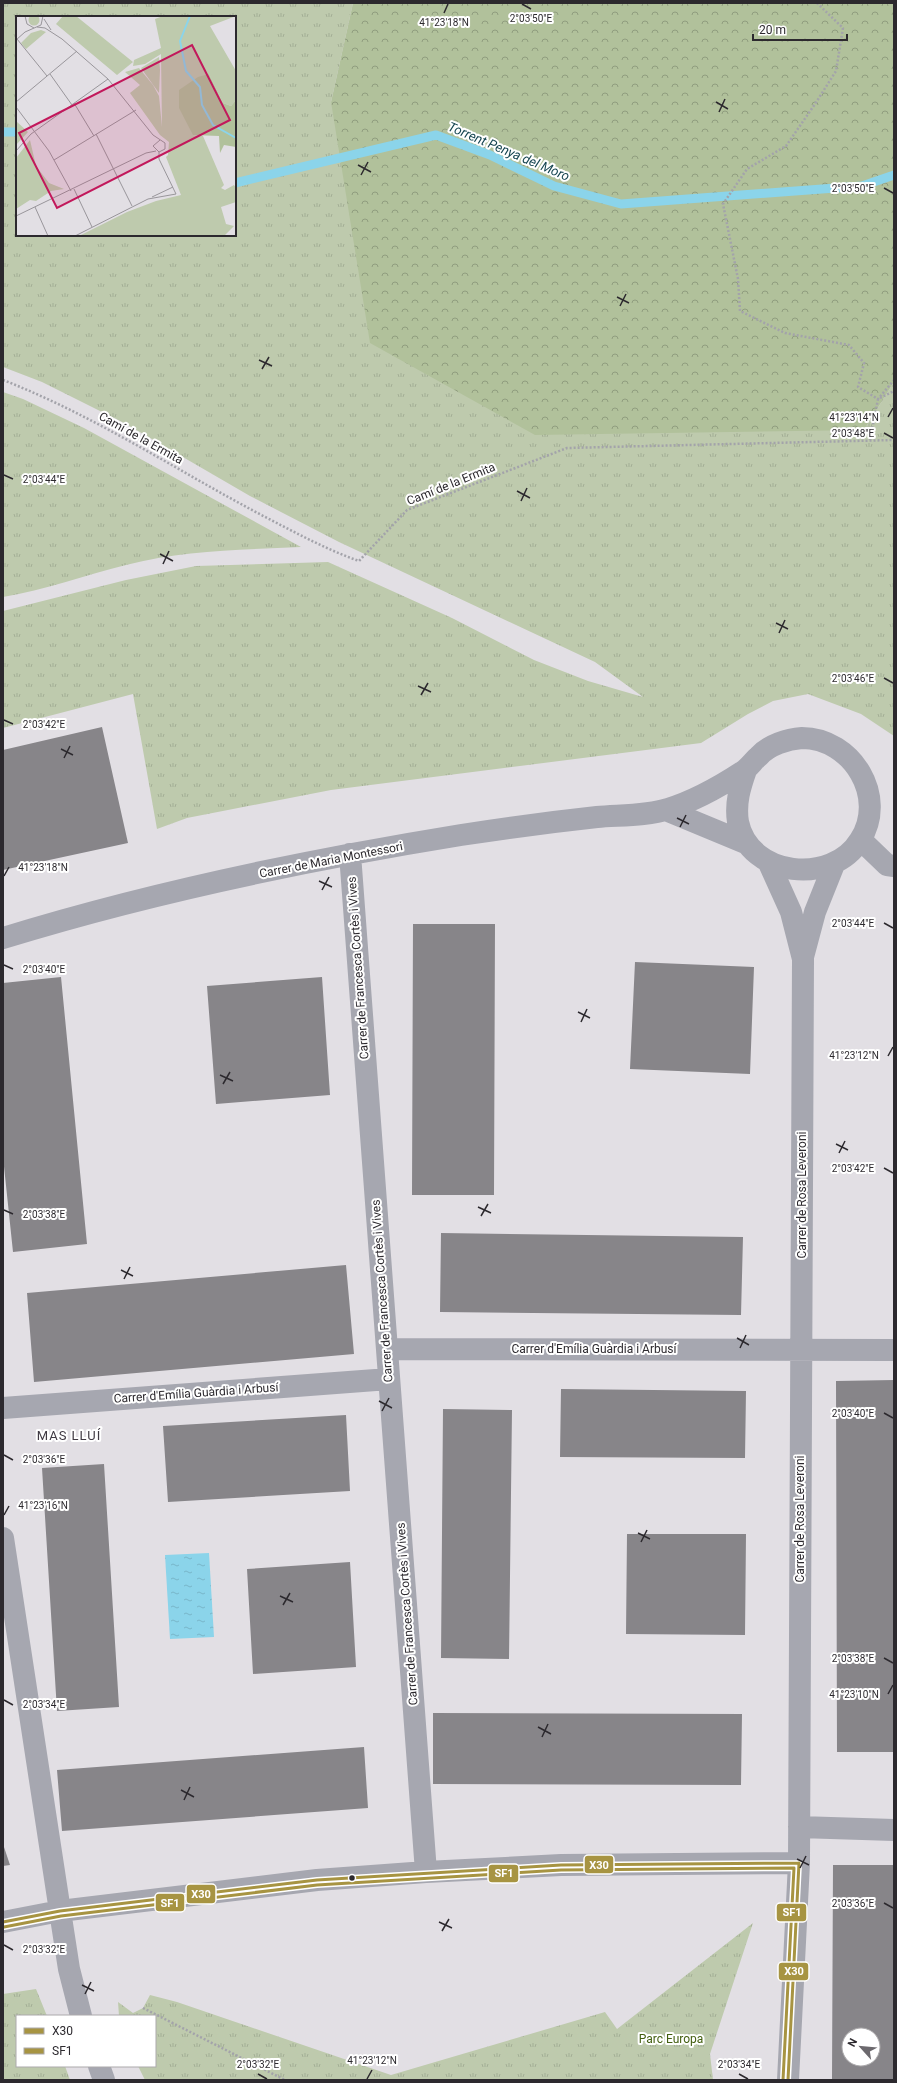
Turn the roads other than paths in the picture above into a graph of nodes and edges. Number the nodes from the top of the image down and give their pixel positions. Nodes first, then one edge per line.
1 (746, 770) junction
2 (666, 810) junction
3 (861, 840) junction
4 (748, 844) junction
5 (350, 854) junction
6 (768, 862) junction
7 (834, 862) junction
8 (894, 866) edge
9 (3, 938) edge
10 (802, 959) junction
11 (386, 1349) junction
12 (801, 1349) junction
13 (894, 1350) edge
14 (389, 1378) junction
15 (3, 1408) edge
16 (3, 1538) edge
17 (799, 1827) junction
18 (894, 1830) edge
19 (799, 1863) junction
20 (426, 1872) junction
21 (60, 1911) junction
22 (3, 1922) edge
23 (81, 2015) edge
24 (99, 2067) edge
25 (104, 2080) edge
26 (788, 2080) edge

1 - 2 street, Carrer de Maria Montessori
1 - 3 street
1 - 4 street
2 - 4 street, Carrer de Maria Montessori
2 - 5 street, Carrer de Maria Montessori
3 - 7 street
3 - 8 street
4 - 6 street
5 - 9 street, Carrer de Maria Montessori
5 - 11 street, Carrer de Francesca Cortès i Vives
6 - 7 street
6 - 10 street, Carrer de Rosa Leveroni
7 - 10 street, Carrer de Rosa Leveroni
10 - 12 street, Carrer de Rosa Leveroni
11 - 12 street, Carrer d'Emília Guàrdia i Arbusí
11 - 14 street, Carrer de Francesca Cortès i Vives
12 - 13 street, Carrer d'Emília Guàrdia i Arbusí
12 - 17 street, Carrer de Rosa Leveroni
14 - 15 street, Carrer d'Emília Guàrdia i Arbusí
14 - 20 street, Carrer de Francesca Cortès i Vives
16 - 21 street
17 - 18 street
17 - 19 street, Carrer de Rosa Leveroni
19 - 20 street
19 - 26 street, Carrer de Rosa Leveroni
20 - 21 street
21 - 22 street
21 - 23 street
24 - 25 street

